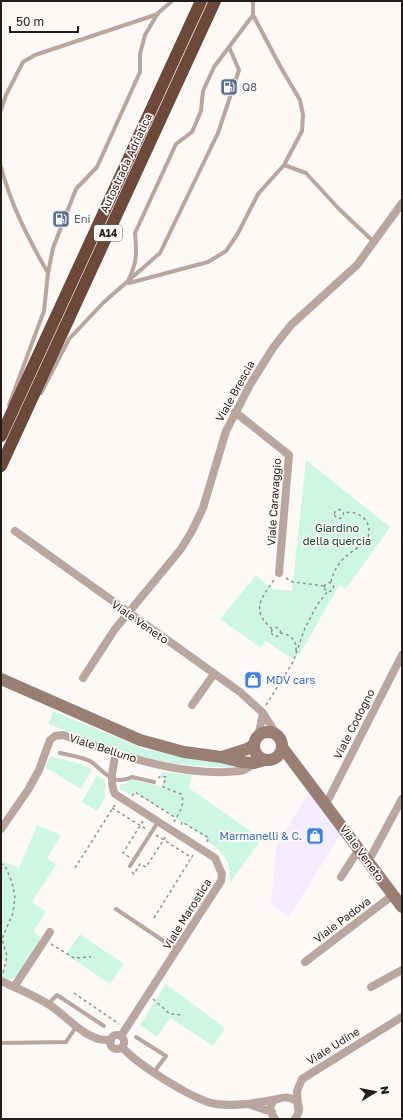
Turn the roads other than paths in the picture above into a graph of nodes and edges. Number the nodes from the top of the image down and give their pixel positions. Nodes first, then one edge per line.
1 (172, 1) edge
2 (201, 1) edge
3 (215, 1) edge
4 (253, 1) edge
5 (158, 14) junction
6 (253, 15) junction
7 (229, 47) junction
8 (1, 93) edge
9 (6, 95) junction
10 (1, 110) edge
11 (284, 165) junction
12 (1, 167) edge
13 (402, 203) edge
14 (375, 242) junction
15 (48, 273) junction
16 (127, 284) junction
17 (235, 412) junction
18 (1, 425) edge
19 (1, 436) edge
20 (1, 466) edge
21 (1, 470) edge
22 (15, 531) dead end
23 (279, 572) road end
24 (127, 613) junction
25 (402, 655) edge
26 (214, 674) junction
27 (83, 678) dead end
28 (1, 679) edge
29 (192, 705) dead end
30 (264, 711) junction
31 (280, 742) junction
32 (253, 744) junction
33 (60, 753) dead end
34 (116, 754) junction
35 (221, 757) junction
36 (263, 761) junction
37 (238, 767) junction
38 (112, 778) junction
39 (307, 779) junction
40 (154, 782) road end
41 (402, 799) edge
42 (326, 804) junction
43 (158, 821) junction
44 (1, 829) edge
45 (359, 849) junction
46 (368, 862) junction
47 (130, 866) dead end
48 (342, 877) dead end
49 (393, 895) junction
50 (402, 907) edge
51 (116, 909) dead end
52 (50, 932) dead end
53 (178, 950) junction
54 (305, 962) dead end
55 (402, 970) edge
56 (1, 980) edge
57 (14, 986) junction
58 (371, 987) dead end
59 (48, 1004) junction
60 (402, 1017) edge
61 (104, 1026) dead end
62 (76, 1027) junction
63 (121, 1036) junction
64 (136, 1037) dead end
65 (111, 1040) junction
66 (1, 1043) edge
67 (122, 1048) junction
68 (154, 1072) junction
69 (278, 1098) junction
70 (248, 1104) junction
71 (298, 1108) junction
72 (273, 1117) edge
73 (295, 1119) edge

1 - 5 lane
2 - 19 highway, Autostrada Adriatica / A14
3 - 20 highway, Autostrada Adriatica / A14
4 - 6 lane
5 - 9 lane
5 - 15 lane
6 - 7 lane
6 - 11 lane
7 - 16 lane
7 - 16 lane
8 - 9 lane
9 - 10 lane
11 - 14 lane
11 - 16 lane
12 - 15 lane
13 - 14 street, Viale Brescia
14 - 17 street, Viale Brescia
15 - 18 lane
16 - 21 lane
17 - 23 street, Viale Caravaggio
17 - 24 street, Viale Brescia
22 - 24 street, Viale Veneto
24 - 26 street, Viale Veneto
24 - 27 street, Viale Brescia
25 - 42 street, Viale Codogno
26 - 29 street
26 - 30 street, Viale Veneto
28 - 35 main road, Viale Veneto
30 - 31 street, Viale Veneto
30 - 32 street
31 - 32 main road
31 - 36 main road
31 - 39 main road, Viale Veneto
32 - 35 main road, Viale Veneto
32 - 36 main road
32 - 37 main road
33 - 38 lane
34 - 37 street, Viale Belluno
34 - 38 street
34 - 44 street, Viale Belluno
35 - 37 main road, Viale Veneto
36 - 37 main road, Viale Veneto
36 - 39 main road, Viale Veneto
38 - 40 lane
38 - 43 street, Viale Marostica
39 - 42 main road, Viale Veneto
41 - 46 street
42 - 45 main road, Viale Veneto
43 - 47 lane
43 - 53 street, Viale Marostica
45 - 46 main road, Viale Veneto
45 - 48 street
46 - 49 main road, Viale Veneto
49 - 50 main road, Viale Veneto
49 - 54 street, Viale Padova
51 - 53 lane
52 - 57 street
53 - 63 street, Viale Marostica
55 - 58 street
56 - 57 street
57 - 59 street
59 - 61 lane
59 - 62 street
60 - 71 street, Viale Udine
62 - 65 street
62 - 66 lane
63 - 65 street
63 - 67 street
64 - 68 lane
65 - 67 street
67 - 68 street
68 - 70 street
69 - 70 street
69 - 71 street
69 - 72 street
70 - 72 street
71 - 73 street, Viale Udine

